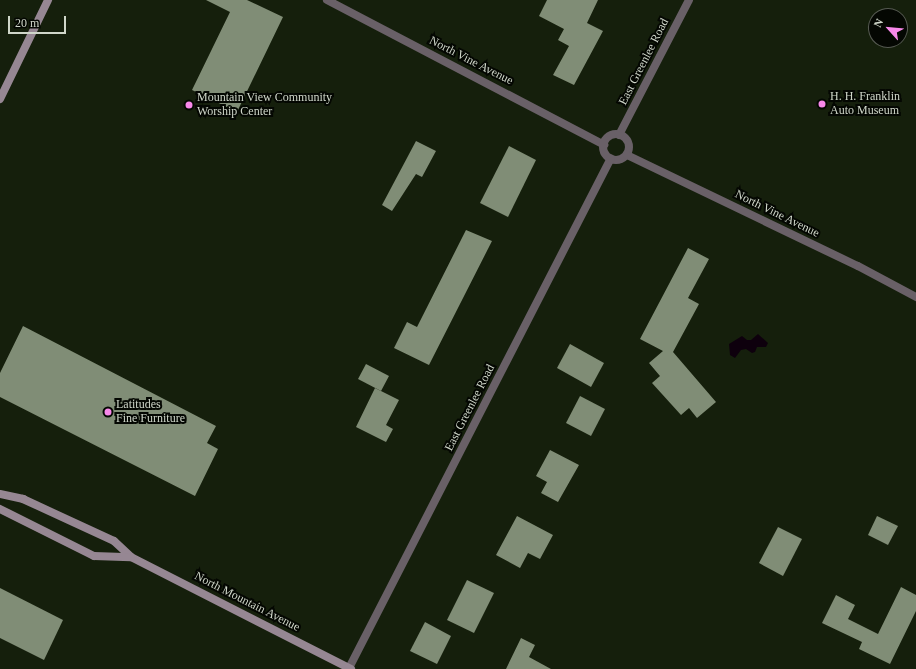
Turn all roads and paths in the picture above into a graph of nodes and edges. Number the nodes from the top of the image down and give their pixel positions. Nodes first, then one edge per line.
1 (48, 0) edge
2 (327, 0) edge
3 (689, 0) edge
4 (0, 99) edge
5 (619, 135) junction
6 (604, 145) junction
7 (627, 155) junction
8 (611, 158) junction
9 (916, 297) edge
10 (0, 494) edge
11 (0, 509) edge
12 (131, 557) junction
13 (350, 668) edge

1 - 4 street
2 - 6 street, North Vine Avenue
3 - 5 street, East Greenlee Road
5 - 6 street
5 - 7 street
6 - 8 street
7 - 8 street
7 - 9 street, North Vine Avenue
8 - 13 street, East Greenlee Road
10 - 12 street, North Mountain Avenue
11 - 12 street, North Mountain Avenue
12 - 13 street, North Mountain Avenue

